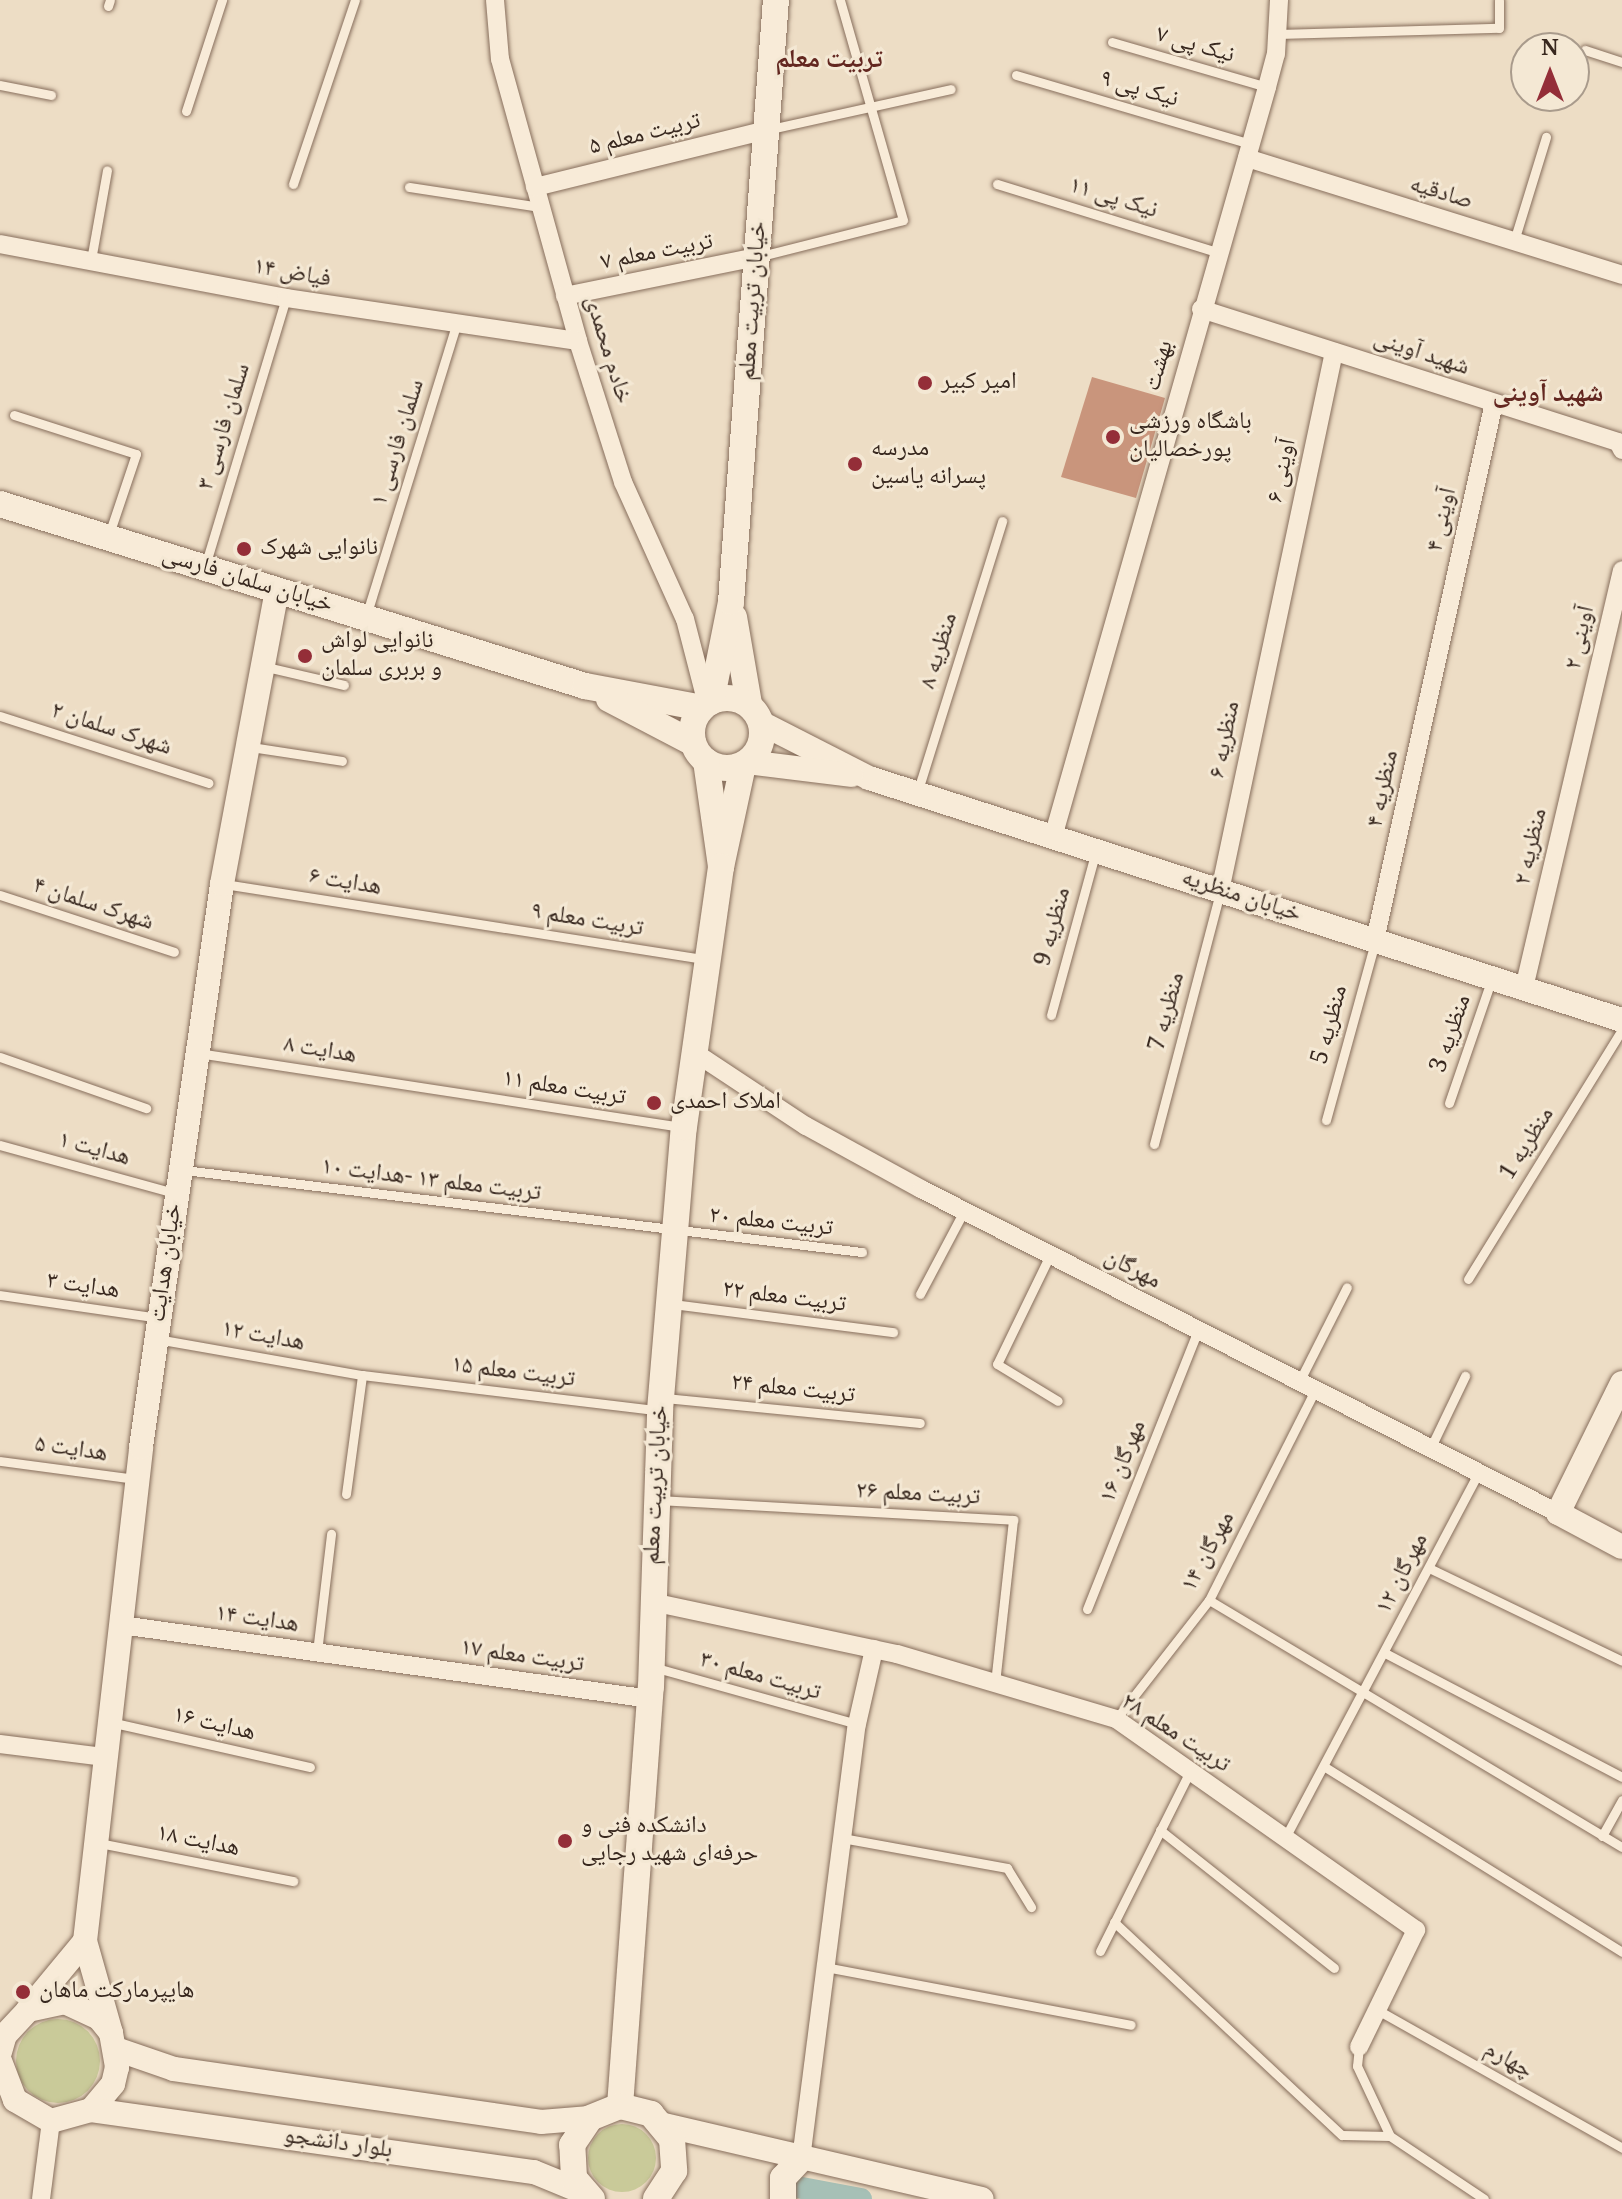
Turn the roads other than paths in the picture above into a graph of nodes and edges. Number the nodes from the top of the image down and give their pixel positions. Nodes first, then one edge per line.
1 (222, 0) edge
2 (355, 0) edge
3 (495, 0) edge
4 (776, 0) edge
5 (840, 0) edge
6 (1279, 0) edge
7 (1499, 0) edge
8 (1278, 34) junction
9 (1112, 42) dead end
10 (1590, 52) edge
11 (1622, 62) edge
12 (1016, 75) dead end
13 (0, 85) edge
14 (1267, 87) junction
15 (951, 89) dead end
16 (51, 95) dead end
17 (872, 107) junction
18 (186, 111) dead end
19 (767, 130) junction
20 (1546, 137) dead end
21 (1249, 151) junction
22 (107, 170) dead end
23 (293, 184) dead end
24 (997, 184) dead end
25 (409, 187) dead end
26 (535, 187) junction
27 (540, 207) junction
28 (1514, 241) junction
29 (0, 244) edge
30 (1217, 252) junction
31 (757, 257) junction
32 (91, 260) junction
33 (1622, 275) edge
34 (565, 296) junction
35 (286, 298) junction
36 (1201, 309) junction
37 (456, 325) junction
38 (578, 341) junction
39 (1334, 352) junction
40 (1494, 403) junction
41 (14, 415) dead end
42 (1622, 450) edge
43 (0, 504) edge
44 (1002, 521) dead end
45 (108, 538) junction
46 (205, 568) junction
47 (1622, 570) edge
48 (277, 590) junction
49 (1279, 600) joint
50 (731, 602) junction
51 (366, 618) junction
52 (1439, 648) joint
53 (262, 666) junction
54 (344, 685) dead end
55 (585, 686) junction
56 (707, 705) junction
57 (755, 714) junction
58 (0, 716) edge
59 (1588, 718) joint
60 (247, 746) junction
61 (699, 752) junction
62 (342, 761) dead end
63 (745, 763) junction
64 (869, 778) junction
65 (209, 783) dead end
66 (917, 793) junction
67 (1053, 837) junction
68 (1096, 850) junction
69 (721, 867) junction
70 (222, 884) junction
71 (1220, 891) junction
72 (0, 895) edge
73 (462, 921) joint
74 (1375, 940) junction
75 (174, 952) dead end
76 (707, 960) junction
77 (1492, 978) junction
78 (1524, 988) junction
79 (1051, 1015) dead end
80 (1620, 1021) edge
81 (694, 1052) junction
82 (198, 1053) junction
83 (0, 1057) edge
84 (437, 1089) joint
85 (1449, 1103) dead end
86 (146, 1108) dead end
87 (1326, 1120) dead end
88 (684, 1127) junction
89 (1154, 1144) dead end
90 (0, 1145) edge
91 (181, 1170) junction
92 (177, 1194) junction
93 (964, 1211) junction
94 (676, 1232) junction
95 (862, 1252) dead end
96 (1050, 1255) junction
97 (1468, 1279) dead end
98 (1347, 1287) dead end
99 (920, 1294) dead end
100 (0, 1295) edge
101 (669, 1303) junction
102 (158, 1329) junction
103 (1198, 1330) junction
104 (893, 1332) dead end
105 (362, 1375) junction
106 (1465, 1376) dead end
107 (1622, 1383) edge
108 (1307, 1386) junction
109 (1058, 1401) dead end
110 (661, 1404) junction
111 (920, 1423) dead end
112 (1431, 1447) junction
113 (0, 1461) edge
114 (1478, 1473) junction
115 (137, 1479) junction
116 (346, 1494) dead end
117 (657, 1500) junction
118 (1558, 1513) junction
119 (331, 1534) dead end
120 (1622, 1547) edge
121 (1429, 1568) junction
122 (1209, 1600) junction
123 (652, 1602) junction
124 (1087, 1609) dead end
125 (121, 1625) junction
126 (874, 1649) junction
127 (317, 1652) junction
128 (1385, 1653) junction
129 (1622, 1661) edge
130 (386, 1662) joint
131 (651, 1667) junction
132 (995, 1683) junction
133 (1364, 1693) junction
134 (651, 1699) junction
135 (1116, 1719) junction
136 (110, 1722) junction
137 (857, 1724) junction
138 (0, 1744) edge
139 (105, 1757) junction
140 (310, 1767) dead end
141 (1325, 1767) junction
142 (1190, 1771) junction
143 (1622, 1777) edge
144 (1622, 1800) edge
145 (1160, 1830) junction
146 (1286, 1836) junction
147 (1602, 1836) junction
148 (842, 1838) junction
149 (96, 1842) junction
150 (1622, 1847) edge
151 (293, 1881) dead end
152 (1031, 1907) dead end
153 (1114, 1922) junction
154 (85, 1941) junction
155 (1100, 1951) dead end
156 (1622, 1952) edge
157 (825, 1967) junction
158 (1334, 1968) dead end
159 (1374, 2008) junction
160 (28, 2010) junction
161 (1131, 2025) dead end
162 (2, 2041) edge
163 (114, 2041) junction
164 (1359, 2047) joint
165 (0, 2061) edge
166 (7, 2099) edge
167 (620, 2106) junction
168 (91, 2110) junction
169 (590, 2118) junction
170 (51, 2121) junction
171 (664, 2125) junction
172 (1390, 2136) junction
173 (1622, 2148) edge
174 (801, 2159) junction
175 (587, 2195) edge
176 (41, 2199) edge
177 (656, 2199) edge
178 (664, 2199) edge
179 (783, 2199) edge
180 (981, 2199) edge
181 (1484, 2199) edge

1 - 18 lane
2 - 23 lane
3 - 26 street, خادم محمدی
4 - 19 main road, خیابان تربیت معلم
5 - 17 lane
6 - 8 street, بهشت
7 - 8 lane
8 - 14 street, بهشت
9 - 14 lane, نیک پی ۷
10 - 11 lane
12 - 21 lane, نیک پی ۹
13 - 16 lane
14 - 21 street, بهشت
15 - 17 lane
17 - 19 lane
17 - 31 lane
19 - 26 street, تربیت معلم ۵
19 - 31 main road, خیابان تربیت معلم
20 - 28 lane
21 - 28 street, صادقیه
21 - 30 street, بهشت
22 - 32 lane
24 - 30 lane, نیک پی ۱۱
25 - 27 lane
26 - 27 street, خادم محمدی
27 - 34 street, خادم محمدی
28 - 33 street, صادقیه
29 - 32 street, فیاض ۱۴
30 - 36 street, بهشت
31 - 34 street, تربیت معلم ۷
31 - 50 main road, خیابان تربیت معلم
32 - 35 street, فیاض ۱۴
34 - 38 street, خادم محمدی
35 - 37 street, فیاض ۱۴
35 - 46 lane, سلمان فارسی ۳
36 - 39 street, شهید آوینی
36 - 67 street, بهشت
37 - 38 street, فیاض ۱۴
37 - 51 lane, سلمان فارسی ۱
38 - 56 street, خادم محمدی
39 - 40 street, شهید آوینی
39 - 49 street, آوینی ۶
40 - 42 street, شهید آوینی
40 - 52 street, آوینی ۴
41 - 45 lane
43 - 45 main road, خیابان سلمان فارسی
44 - 66 lane, منظریه ۸
45 - 46 main road, خیابان سلمان فارسی
46 - 48 main road, خیابان سلمان فارسی
47 - 59 street, آوینی ۲
48 - 51 main road, خیابان سلمان فارسی
48 - 53 street, خیابان هدایت
49 - 71 street, منظریه ۶
50 - 56 main road
50 - 57 main road
51 - 55 main road, خیابان سلمان فارسی
52 - 74 street, منظریه ۴
53 - 54 lane
53 - 60 street, خیابان هدایت
55 - 56 main road
55 - 61 main road
56 - 57 main road
56 - 61 main road
57 - 63 main road
57 - 64 street
58 - 65 lane, شهرک سلمان ۲
59 - 78 street, منظریه ۲
60 - 62 lane
60 - 70 street, خیابان هدایت
61 - 63 main road
61 - 69 main road
63 - 64 street
63 - 69 main road
64 - 66 street, خیابان منظریه
66 - 67 street, خیابان منظریه
67 - 68 street, خیابان منظریه
68 - 71 street, خیابان منظریه
68 - 79 lane, منظریه 9
69 - 76 main road, خیابان تربیت معلم
70 - 73 lane, هدایت ۶
70 - 82 street, خیابان هدایت
71 - 74 street, خیابان منظریه
71 - 89 lane, منظریه 7
72 - 75 lane, شهرک سلمان ۴
73 - 76 lane, تربیت معلم ۹
74 - 77 street, خیابان منظریه
74 - 87 lane, منظریه 5
76 - 81 main road, خیابان تربیت معلم
77 - 78 street, خیابان منظریه
77 - 85 lane, منظریه 3
78 - 80 street, خیابان منظریه
80 - 97 lane, منظریه 1
81 - 88 main road, خیابان تربیت معلم
81 - 93 street, مهرگان
82 - 84 lane, هدایت ۸
82 - 91 street, خیابان هدایت
83 - 86 lane
84 - 88 lane, تربیت معلم ۱۱
88 - 94 main road, خیابان تربیت معلم
90 - 92 lane, هدایت ۱
91 - 92 street, خیابان هدایت
91 - 94 lane, تربیت معلم ۱۳ -هدایت ۱۰
92 - 102 street, خیابان هدایت
93 - 96 street, مهرگان
93 - 99 lane
94 - 95 lane, تربیت معلم ۲۰
94 - 101 main road, خیابان تربیت معلم
96 - 103 street, مهرگان
96 - 109 lane
98 - 108 lane, مهرگان ۱۴
100 - 102 lane, هدایت ۳
101 - 104 lane, تربیت معلم ۲۲
101 - 110 main road, خیابان تربیت معلم
102 - 105 lane, هدایت ۱۲
102 - 115 street, خیابان هدایت
103 - 108 street, مهرگان
103 - 124 lane, مهرگان ۱۶
105 - 110 lane, تربیت معلم ۱۵
105 - 116 lane
106 - 112 lane
107 - 118 street
108 - 112 street, مهرگان
108 - 122 lane, مهرگان ۱۴
110 - 111 lane, تربیت معلم ۲۴
110 - 117 main road, خیابان تربیت معلم
112 - 114 street, مهرگان
113 - 115 lane, هدایت ۵
114 - 118 street, مهرگان
114 - 121 lane, مهرگان ۱۲
115 - 125 street, خیابان هدایت
117 - 123 main road, خیابان تربیت معلم
117 - 132 lane, تربیت معلم ۲۶
118 - 120 street
119 - 127 lane
121 - 128 lane, مهرگان ۱۲
121 - 129 lane
122 - 133 lane
122 - 135 lane, مهرگان ۱۴
123 - 126 street, تربیت معلم ۲۸
123 - 131 main road, خیابان تربیت معلم
125 - 127 street, هدایت ۱۴
125 - 136 street, خیابان هدایت
126 - 132 street, تربیت معلم ۲۸
126 - 137 street
127 - 130 street, هدایت ۱۴
128 - 133 lane, مهرگان ۱۲
128 - 143 lane
130 - 134 street, تربیت معلم ۱۷
131 - 134 main road, خیابان تربیت معلم
131 - 137 lane, تربیت معلم ۳۰
132 - 135 street, تربیت معلم ۲۸
133 - 141 lane, مهرگان ۱۲
133 - 147 lane
134 - 167 main road, خیابان تربیت معلم
135 - 142 street, تربیت معلم ۲۸
136 - 139 street, خیابان هدایت
136 - 140 lane, هدایت ۱۶
137 - 148 street
138 - 139 street
139 - 149 street, خیابان هدایت
141 - 146 lane, مهرگان ۱۲
141 - 156 lane
142 - 145 lane
142 - 146 street, تربیت معلم ۲۸
144 - 147 lane
145 - 153 lane
145 - 158 lane
146 - 159 street, تربیت معلم ۲۸
147 - 150 lane
148 - 152 lane
148 - 157 street
149 - 151 lane, هدایت ۱۸
149 - 154 street, خیابان هدایت
153 - 155 lane
153 - 172 lane
154 - 160 street
154 - 163 street
157 - 161 lane
157 - 174 street
159 - 164 street, تربیت معلم ۲۸
159 - 173 lane, چهارم
160 - 162 street
160 - 163 street
163 - 168 street
163 - 169 street, بلوار دانشجو
164 - 172 lane
165 - 166 street
166 - 170 street
167 - 169 main road
167 - 171 main road
168 - 170 street
168 - 175 street, بلوار دانشجو
169 - 175 main road
170 - 176 street
171 - 174 street
171 - 177 main road
172 - 181 lane
174 - 179 main road
174 - 180 street
177 - 178 street

